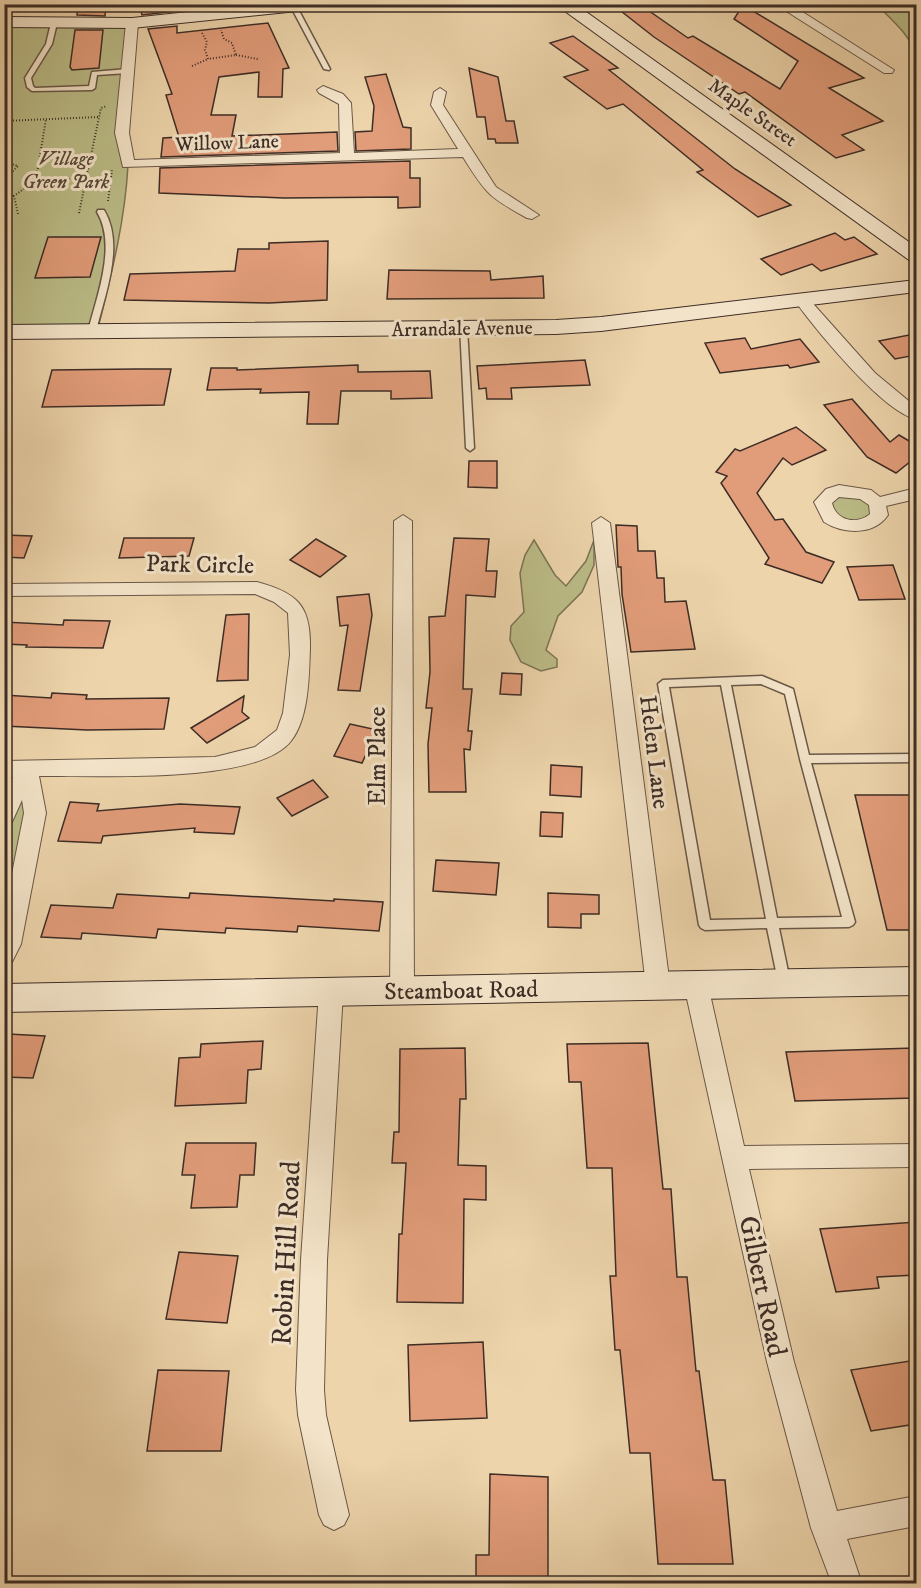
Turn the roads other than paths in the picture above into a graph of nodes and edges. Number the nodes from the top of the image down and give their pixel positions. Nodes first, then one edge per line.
1 (563, 4) edge
2 (781, 4) edge
3 (316, 5) edge
4 (294, 8) junction
5 (4, 22) edge
6 (54, 23) junction
7 (132, 23) junction
8 (327, 69) dead end
9 (888, 70) dead end
10 (128, 71) junction
11 (323, 90) dead end
12 (440, 92) dead end
13 (469, 153) junction
14 (347, 158) junction
15 (101, 212) dead end
16 (532, 215) dead end
17 (916, 256) edge
18 (916, 286) edge
19 (803, 301) junction
20 (463, 328) junction
21 (4, 332) edge
22 (92, 332) junction
23 (916, 414) edge
24 (470, 448) dead end
25 (916, 494) edge
26 (877, 503) dead end
27 (403, 521) dead end
28 (601, 524) dead end
29 (4, 590) edge
30 (725, 681) junction
31 (916, 758) edge
32 (805, 759) junction
33 (4, 769) edge
34 (27, 769) junction
35 (4, 816) edge
36 (772, 923) junction
37 (4, 955) edge
38 (916, 981) edge
39 (784, 983) junction
40 (696, 985) junction
41 (658, 986) junction
42 (402, 991) junction
43 (331, 992) junction
44 (4, 998) edge
45 (916, 1155) edge
46 (736, 1158) junction
47 (916, 1511) edge
48 (334, 1515) dead end
49 (826, 1528) junction
50 (846, 1584) edge

1 - 17 street, Maple Street
2 - 9 street
3 - 4 street
4 - 7 street
4 - 8 lane
5 - 6 street
6 - 7 street
6 - 10 lane
7 - 10 street, Willow Lane
10 - 14 street, Willow Lane
11 - 14 street
12 - 13 street
13 - 14 street, Willow Lane
13 - 16 street
15 - 22 lane
18 - 19 street, Arrandale Avenue
19 - 20 street, Arrandale Avenue
19 - 23 street
20 - 22 street, Arrandale Avenue
20 - 24 lane
21 - 22 street, Arrandale Avenue
25 - 26 street
27 - 42 street, Elm Place
28 - 41 street, Helen Lane
29 - 34 street, Park Circle
30 - 32 lane
30 - 36 lane
30 - 36 lane
31 - 32 lane
32 - 36 lane
33 - 34 street, Park Circle
34 - 35 street
34 - 37 street
36 - 39 lane
38 - 39 street, Steamboat Road
39 - 40 street, Steamboat Road
40 - 41 street, Steamboat Road
40 - 46 street, Gilbert Road
41 - 42 street, Steamboat Road
42 - 43 street, Steamboat Road
43 - 44 street, Steamboat Road
43 - 48 street, Robin Hill Road
45 - 46 street
46 - 49 street, Gilbert Road
47 - 49 street
49 - 50 street, Gilbert Road

